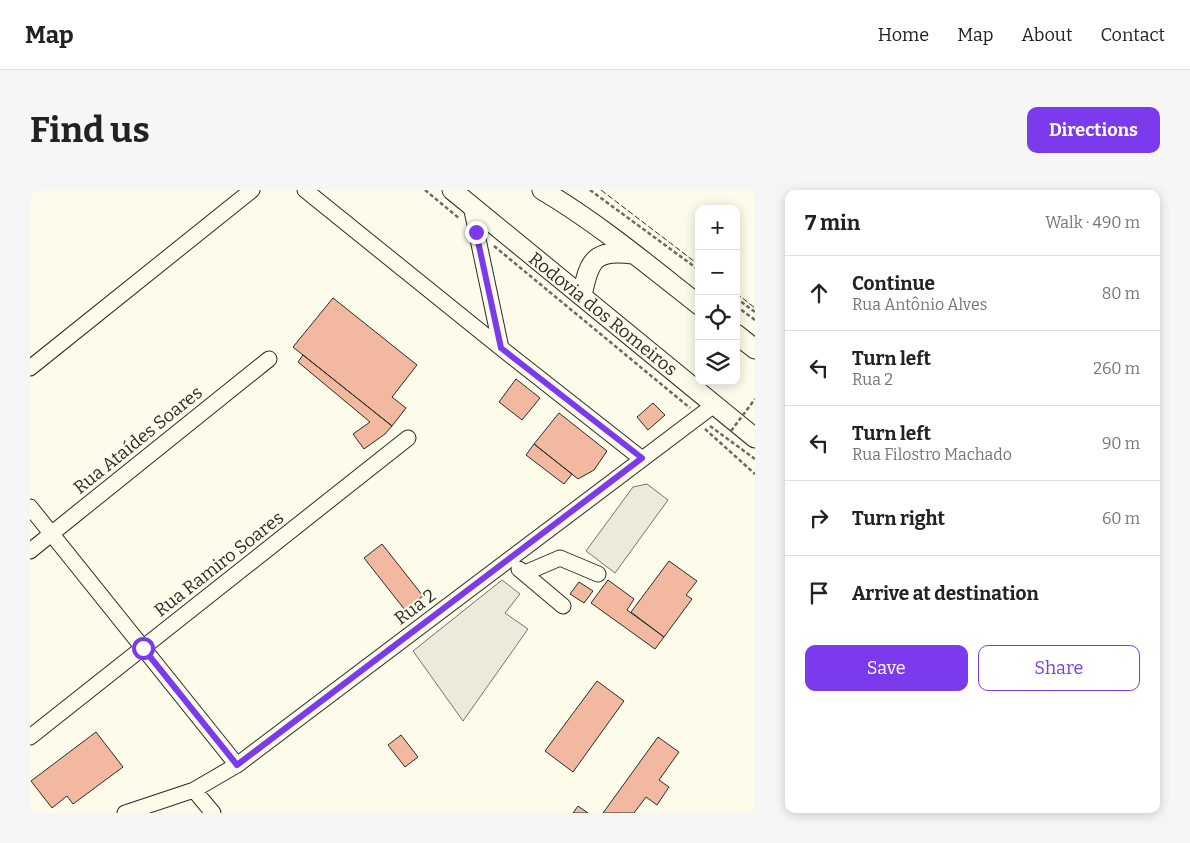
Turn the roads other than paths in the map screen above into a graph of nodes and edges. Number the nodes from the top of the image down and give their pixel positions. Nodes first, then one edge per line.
1 (252, 190) edge
2 (305, 190) edge
3 (452, 190) edge
4 (542, 190) edge
5 (470, 206) junction
6 (635, 254) junction
7 (582, 296) junction
8 (695, 302) edge
9 (740, 337) edge
10 (501, 348) junction
11 (755, 349) edge
12 (269, 359) dead end
13 (30, 368) edge
14 (714, 405) junction
15 (408, 438) dead end
16 (755, 438) edge
17 (642, 458) junction
18 (30, 507) edge
19 (52, 534) junction
20 (30, 551) edge
21 (507, 562) junction
22 (525, 572) junction
23 (598, 574) dead end
24 (563, 606) dead end
25 (143, 648) junction
26 (30, 737) edge
27 (237, 765) junction
28 (194, 790) junction
29 (125, 813) edge
30 (213, 813) edge

1 - 13 street
2 - 10 street
3 - 5 main road, Rodovia dos Romeiros
4 - 6 main road
5 - 7 main road, Rodovia dos Romeiros
5 - 10 street
6 - 7 main road
6 - 8 main road
7 - 14 main road, Rodovia dos Romeiros
9 - 11 main road
10 - 17 street
12 - 19 street, Rua Ataídes Soares
14 - 16 main road, Rodovia dos Romeiros
14 - 17 street, Rua 2
15 - 25 street, Rua Ramiro Soares
17 - 21 street, Rua 2
18 - 19 street
19 - 20 street, Rua Ataídes Soares
19 - 25 street
21 - 22 street
21 - 27 street, Rua 2
22 - 23 street
22 - 24 street
25 - 26 street, Rua Ramiro Soares
25 - 27 street
27 - 28 street, Rua 2
28 - 29 street, Rua 2
28 - 30 street

